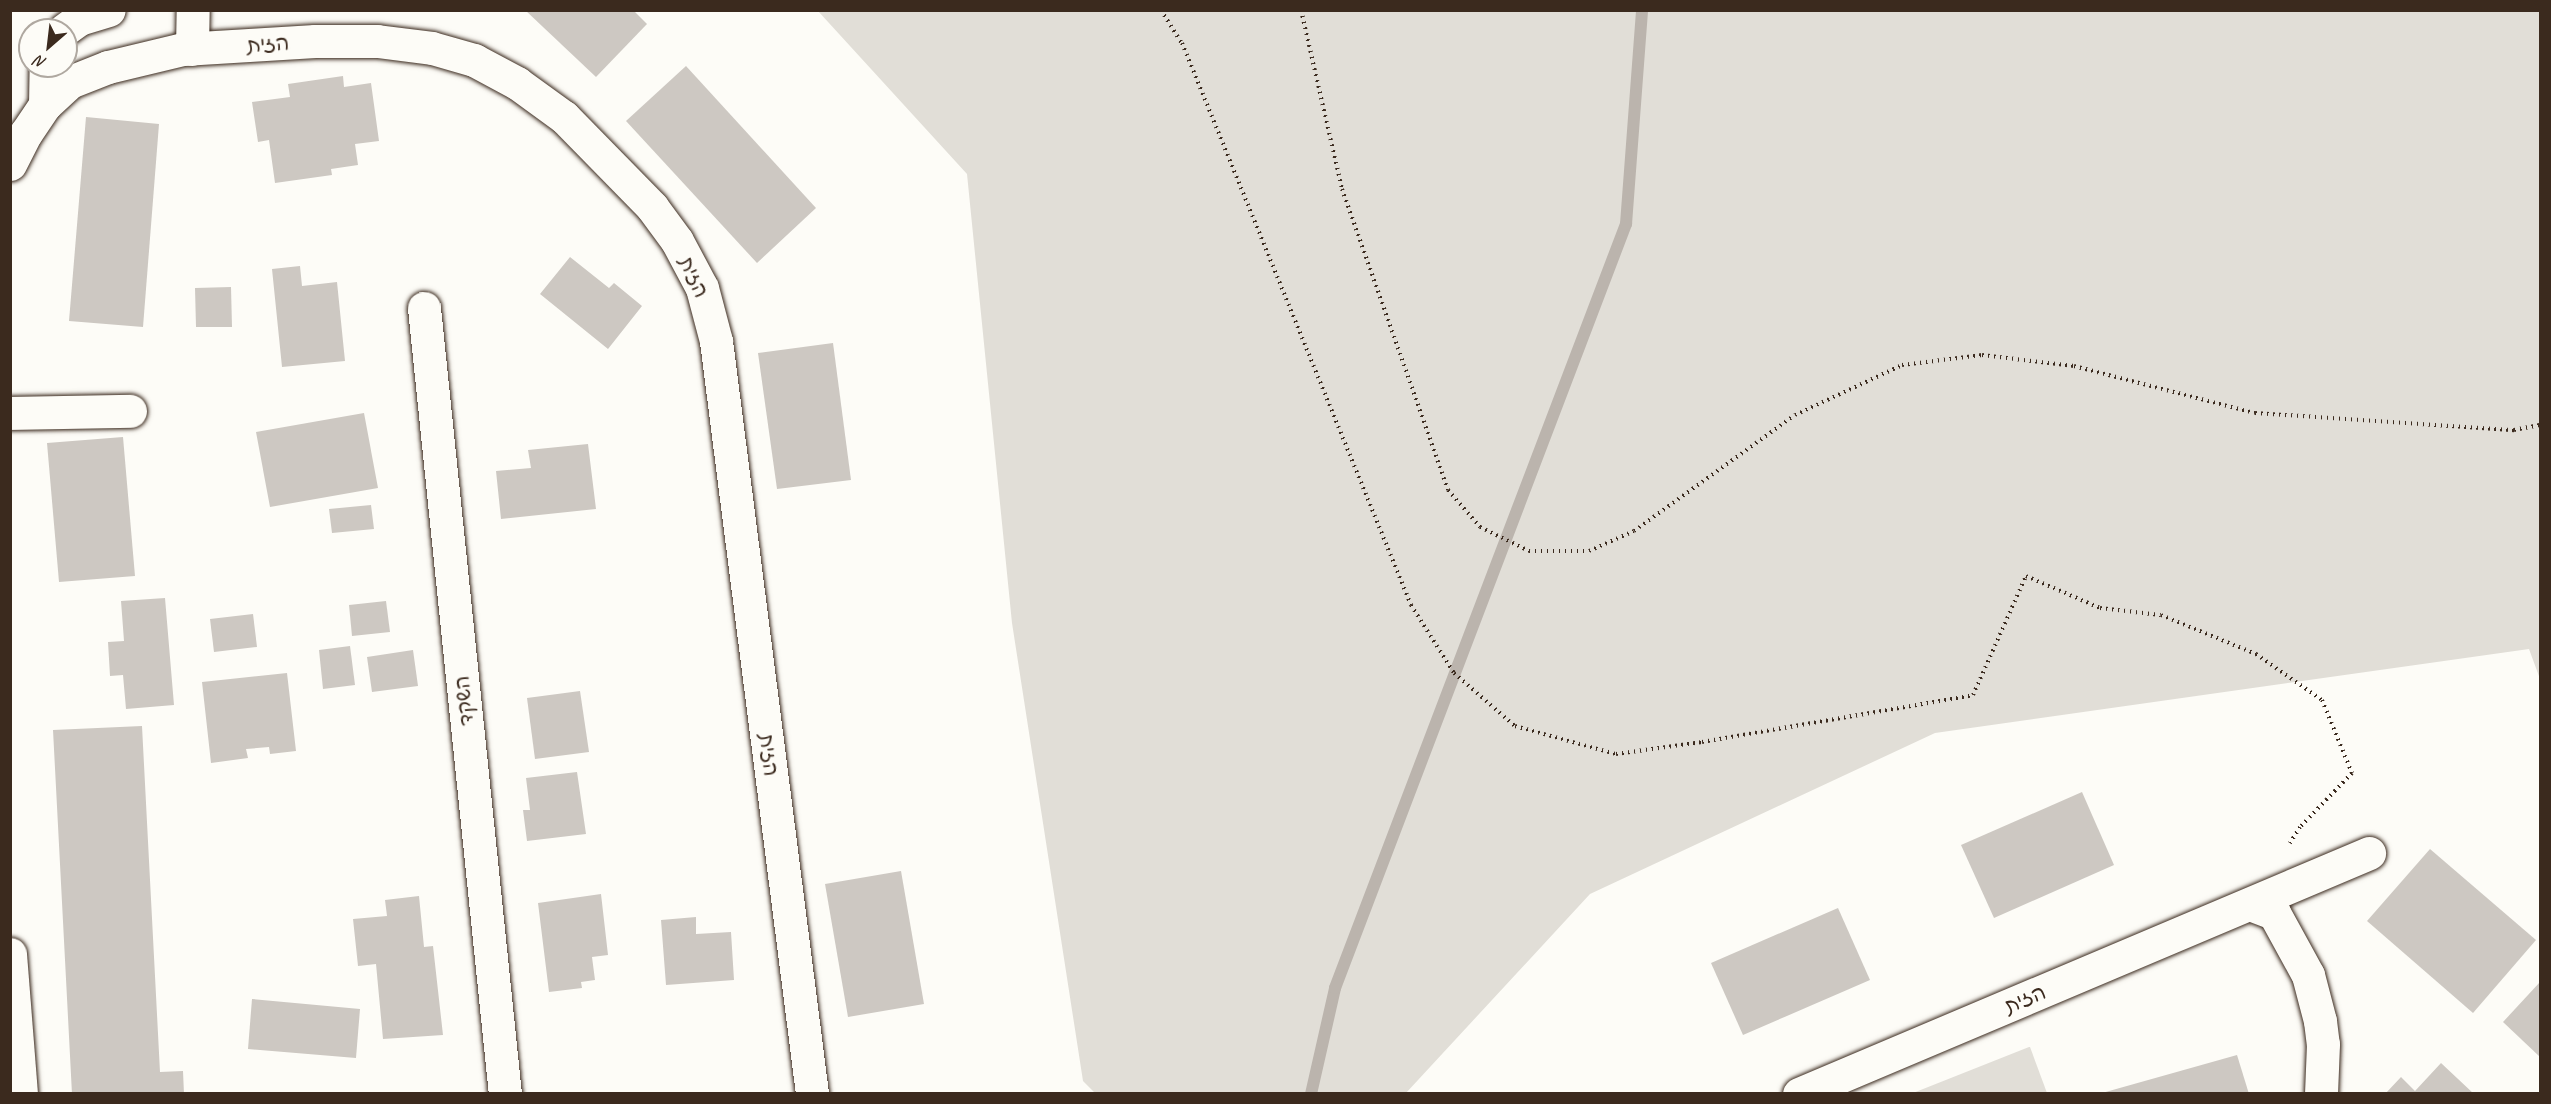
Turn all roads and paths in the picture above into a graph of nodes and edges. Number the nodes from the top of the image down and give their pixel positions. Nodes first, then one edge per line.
1 (109, 10) edge
2 (193, 10) edge
3 (1161, 10) edge
4 (1301, 10) edge
5 (78, 20) edge
6 (192, 49) junction
7 (46, 78) edge
8 (45, 105) junction
9 (10, 164) edge
10 (424, 308) dead end
11 (130, 411) dead end
12 (10, 413) edge
13 (2541, 425) edge
14 (2288, 846) dead end
15 (2369, 854) dead end
16 (2250, 904) junction
17 (10, 954) edge
18 (21, 1094) edge
19 (505, 1094) edge
20 (812, 1094) edge
21 (1799, 1094) edge
22 (2321, 1094) edge

1 - 5 street
2 - 6 street
3 - 14 path
4 - 13 path
6 - 8 street, הזית
6 - 20 street, הזית
7 - 8 street
8 - 9 street, הזית
10 - 19 street, השקד
11 - 12 street
15 - 16 street, הזית
16 - 21 street, הזית
16 - 22 street
17 - 18 street

